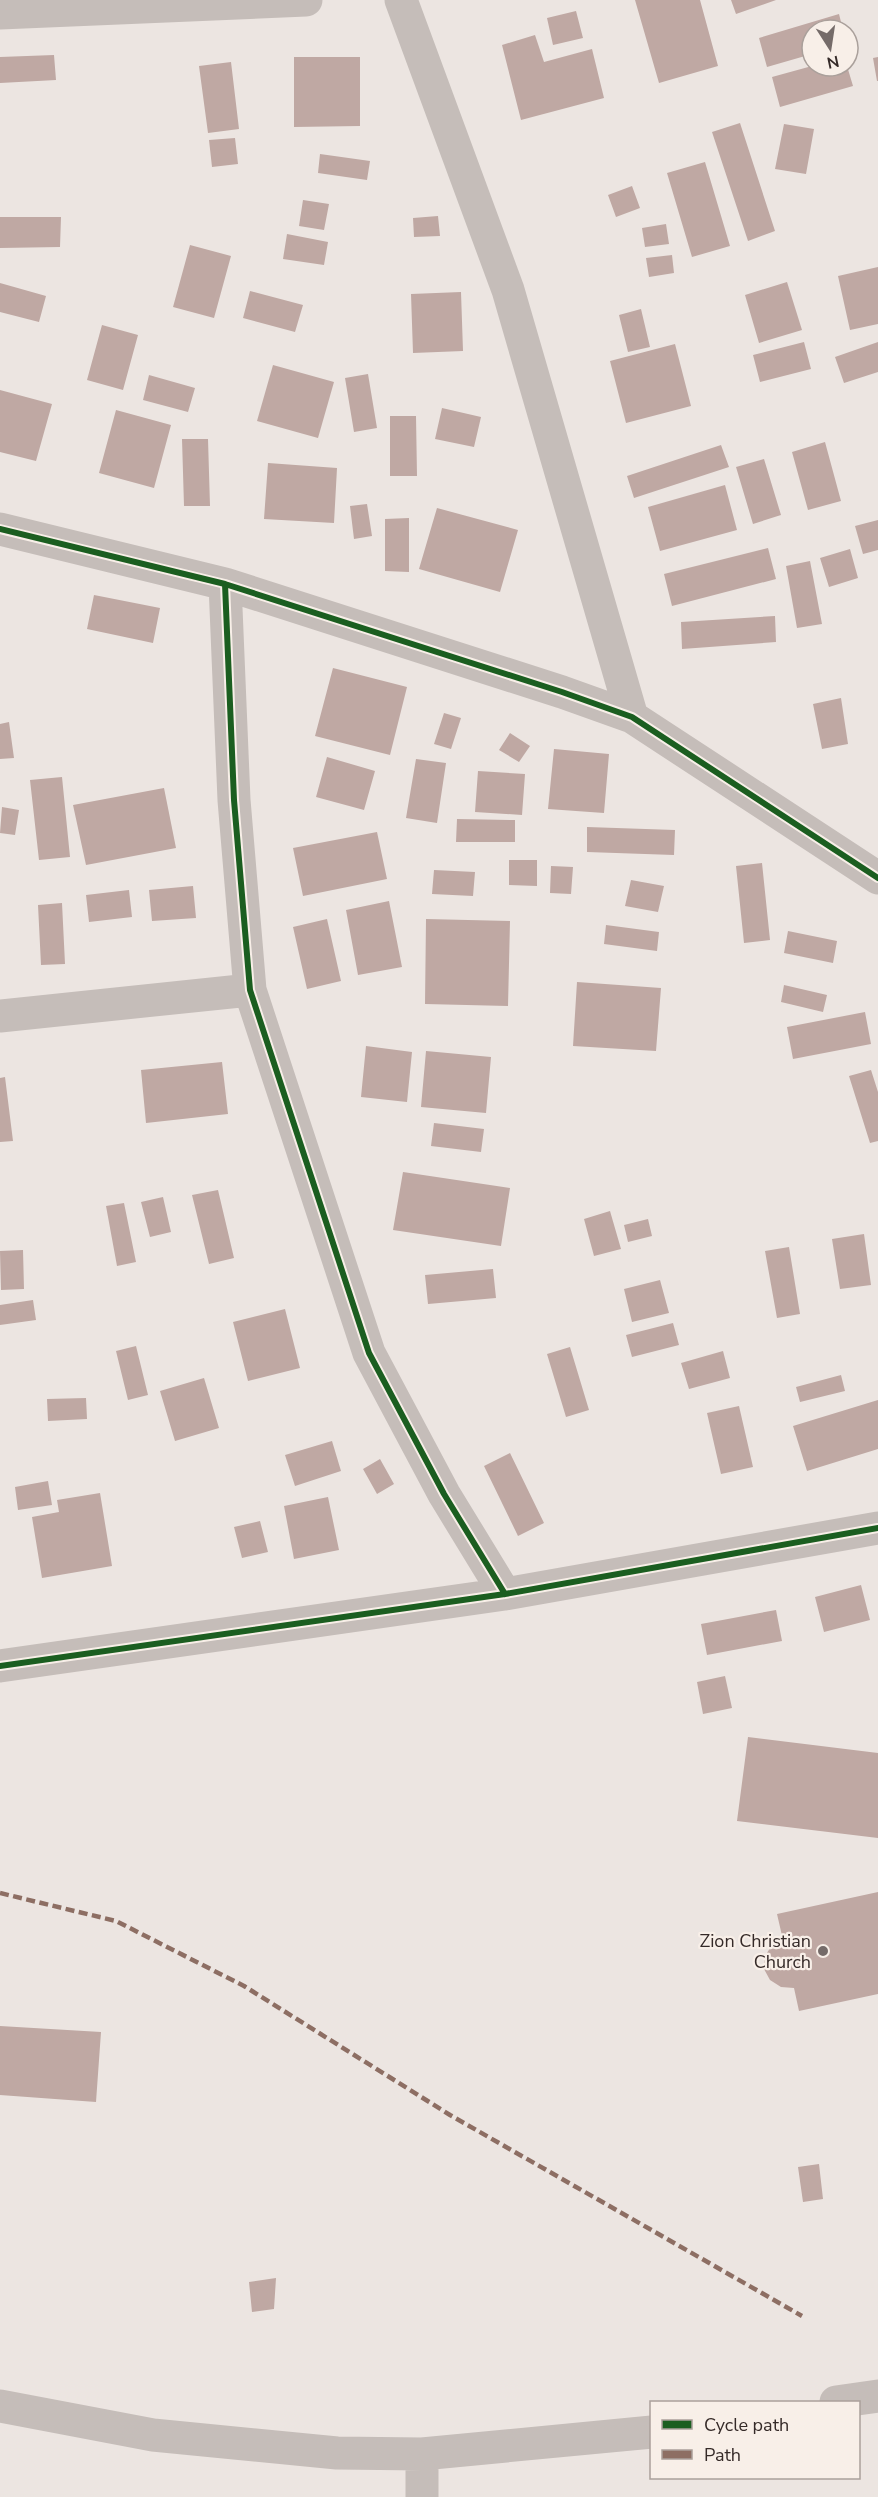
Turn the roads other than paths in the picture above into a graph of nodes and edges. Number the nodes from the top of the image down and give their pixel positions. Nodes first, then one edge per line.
1 (306, 0) edge
2 (401, 0) edge
3 (0, 13) edge
4 (0, 529) edge
5 (225, 584) junction
6 (632, 717) junction
7 (878, 878) edge
8 (250, 990) junction
9 (0, 1016) edge
10 (878, 1528) edge
11 (505, 1594) junction
12 (0, 1666) edge
13 (878, 2396) edge
14 (848, 2401) edge
15 (0, 2406) edge
16 (650, 2432) edge
17 (422, 2454) junction
18 (422, 2497) edge

1 - 3 street
2 - 6 street
4 - 5 street
5 - 6 street
5 - 8 street
6 - 7 street
8 - 9 street
8 - 11 street
10 - 11 street
11 - 12 street
13 - 14 street
15 - 17 street
16 - 17 street
17 - 18 street

